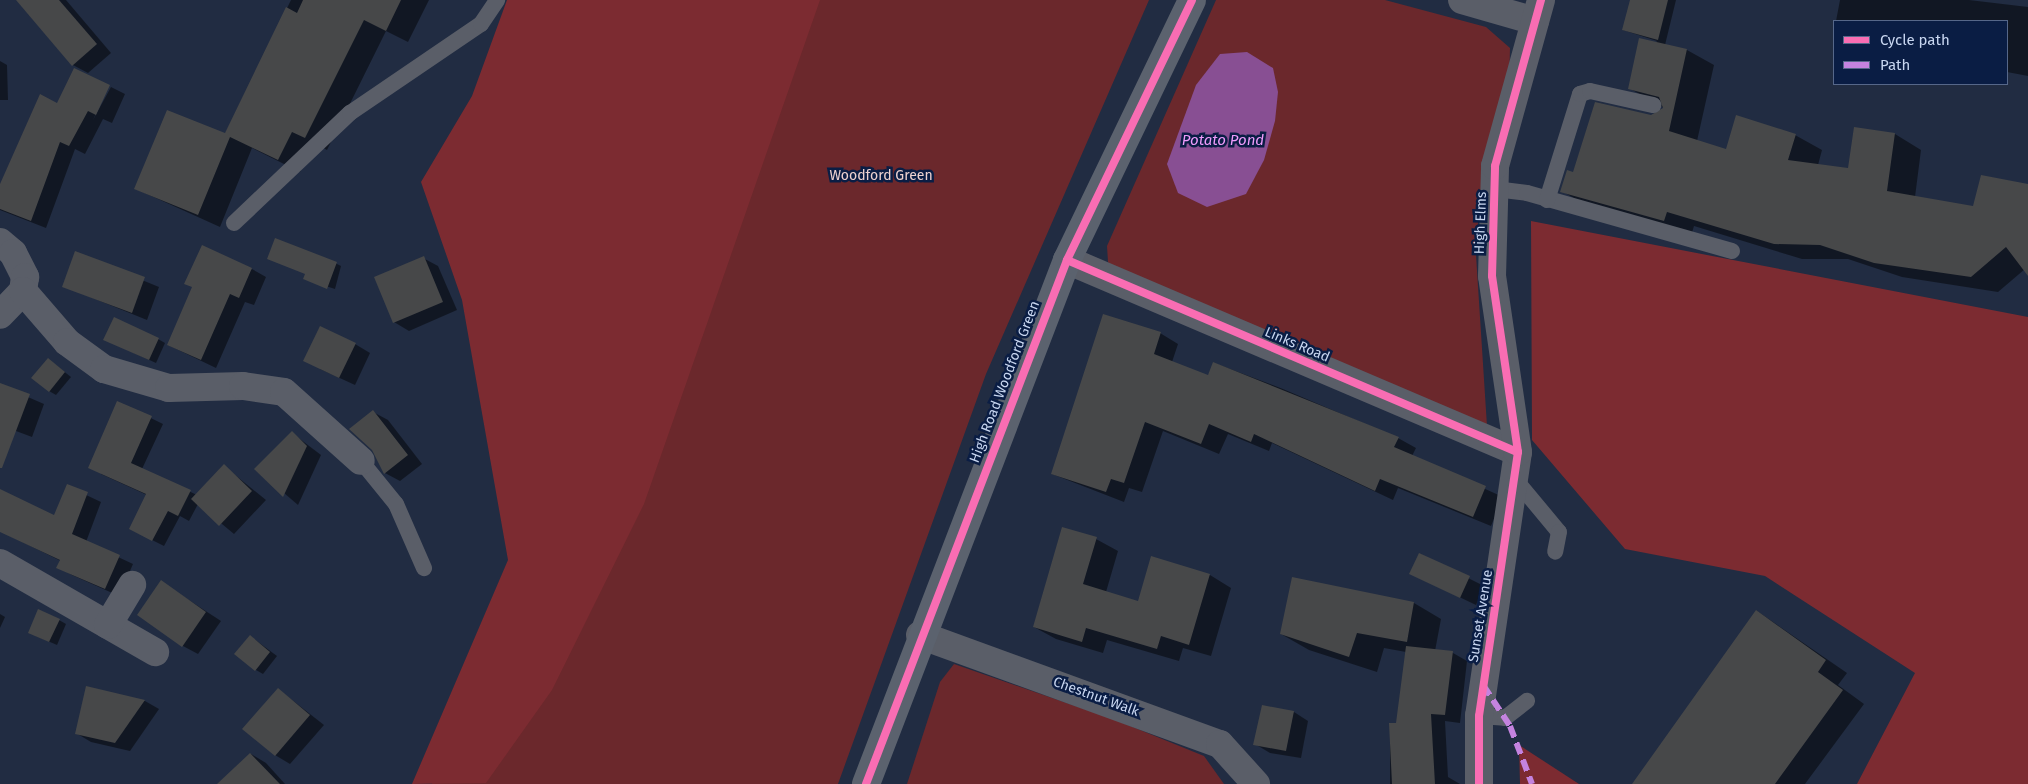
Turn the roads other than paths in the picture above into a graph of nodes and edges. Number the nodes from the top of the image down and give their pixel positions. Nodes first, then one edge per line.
1 (497, 0) edge
2 (1192, 0) edge
3 (1462, 0) edge
4 (1538, 10) edge
5 (1653, 105) dead end
6 (1495, 190) junction
7 (1547, 200) junction
8 (234, 223) dead end
9 (0, 242) edge
10 (1732, 251) dead end
11 (1067, 260) junction
12 (23, 291) junction
13 (0, 315) edge
14 (361, 461) joint
15 (1516, 465) junction
16 (1555, 552) dead end
17 (0, 563) edge
18 (424, 568) dead end
19 (132, 585) dead end
20 (108, 626) junction
21 (920, 635) junction
22 (155, 652) dead end
23 (1527, 700) dead end
24 (1479, 716) junction
25 (866, 784) edge
26 (1256, 784) edge
27 (1479, 784) edge

1 - 8 lane
2 - 11 main road, High Road Woodford Green
3 - 4 street, High Elms
4 - 6 street, High Elms
5 - 7 lane
6 - 7 lane
6 - 15 street, High Elms
7 - 10 lane
9 - 12 street
11 - 15 street, Links Road
11 - 21 main road, High Road Woodford Green
12 - 13 street
12 - 14 street
14 - 18 lane
15 - 16 lane
15 - 24 street, Sunset Avenue
17 - 20 street
19 - 20 street
20 - 22 street
21 - 25 main road, High Road Woodford Green
21 - 26 street, Chestnut Walk
23 - 24 lane
24 - 27 street, Sunset Avenue

